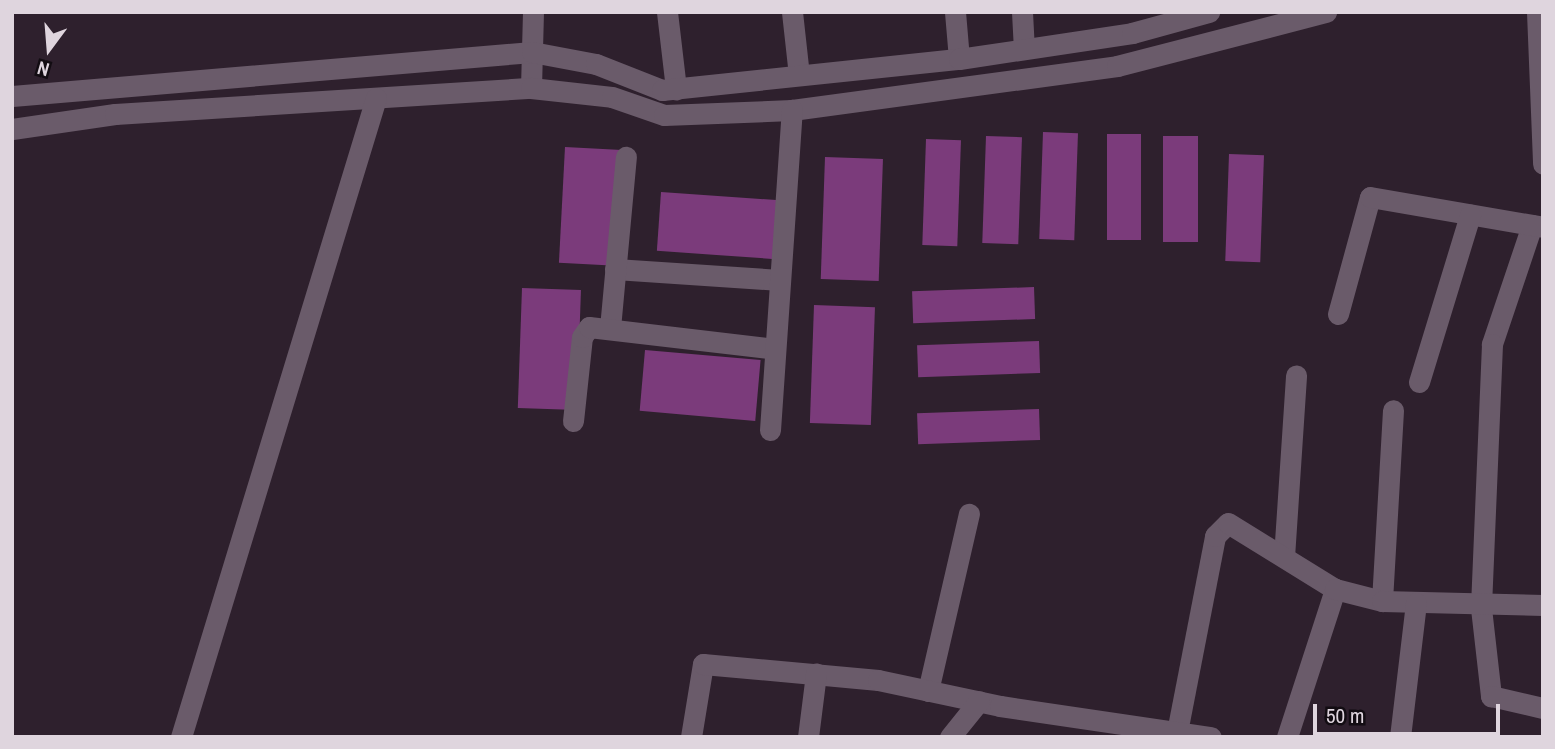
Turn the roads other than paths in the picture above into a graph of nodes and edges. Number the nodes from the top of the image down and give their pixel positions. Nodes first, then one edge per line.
1 (533, 12) edge
2 (667, 12) edge
3 (792, 12) edge
4 (955, 12) edge
5 (1022, 12) edge
6 (1209, 12) edge
7 (1326, 12) edge
8 (1537, 12) edge
9 (1145, 21) edge
10 (1024, 46) junction
11 (532, 52) junction
12 (959, 59) junction
13 (799, 75) junction
14 (531, 88) junction
15 (676, 89) junction
16 (12, 96) edge
17 (376, 98) junction
18 (792, 110) junction
19 (12, 129) edge
20 (626, 157) dead end
21 (1543, 164) edge
22 (1470, 215) junction
23 (1537, 226) edge
24 (615, 269) junction
25 (780, 280) junction
26 (1338, 314) dead end
27 (610, 328) junction
28 (775, 349) junction
29 (1296, 375) dead end
30 (1419, 382) dead end
31 (1393, 410) dead end
32 (573, 421) dead end
33 (770, 430) dead end
34 (969, 514) dead end
35 (1283, 557) junction
36 (1335, 589) junction
37 (1382, 601) junction
38 (1416, 603) junction
39 (1543, 605) edge
40 (1482, 608) junction
41 (816, 674) junction
42 (928, 691) junction
43 (979, 701) junction
44 (1543, 708) edge
45 (1170, 733) edge
46 (181, 737) edge
47 (691, 737) edge
48 (808, 737) edge
49 (950, 737) edge
50 (1211, 737) edge
51 (1287, 737) edge
52 (1400, 737) edge

1 - 11 street
2 - 15 street
3 - 13 street
4 - 12 street
5 - 10 street
6 - 9 street
7 - 18 street
8 - 21 street
9 - 10 street
10 - 12 street
11 - 14 street
11 - 15 street
11 - 16 street
12 - 13 street
13 - 15 street
14 - 17 street
14 - 18 street
17 - 19 street
17 - 46 street
18 - 25 street
20 - 24 street
22 - 23 street
22 - 26 street
22 - 30 street
23 - 40 street
24 - 25 street
24 - 27 street
25 - 28 street
27 - 28 street
27 - 32 street
28 - 33 street
29 - 35 street
31 - 37 street
34 - 42 street
35 - 36 street
35 - 45 street
36 - 37 street
36 - 51 street
37 - 38 street
38 - 40 street
38 - 52 street
39 - 40 street
40 - 44 street
41 - 42 street
41 - 47 street
41 - 48 street
42 - 43 street
43 - 45 street
43 - 49 street
45 - 50 street

